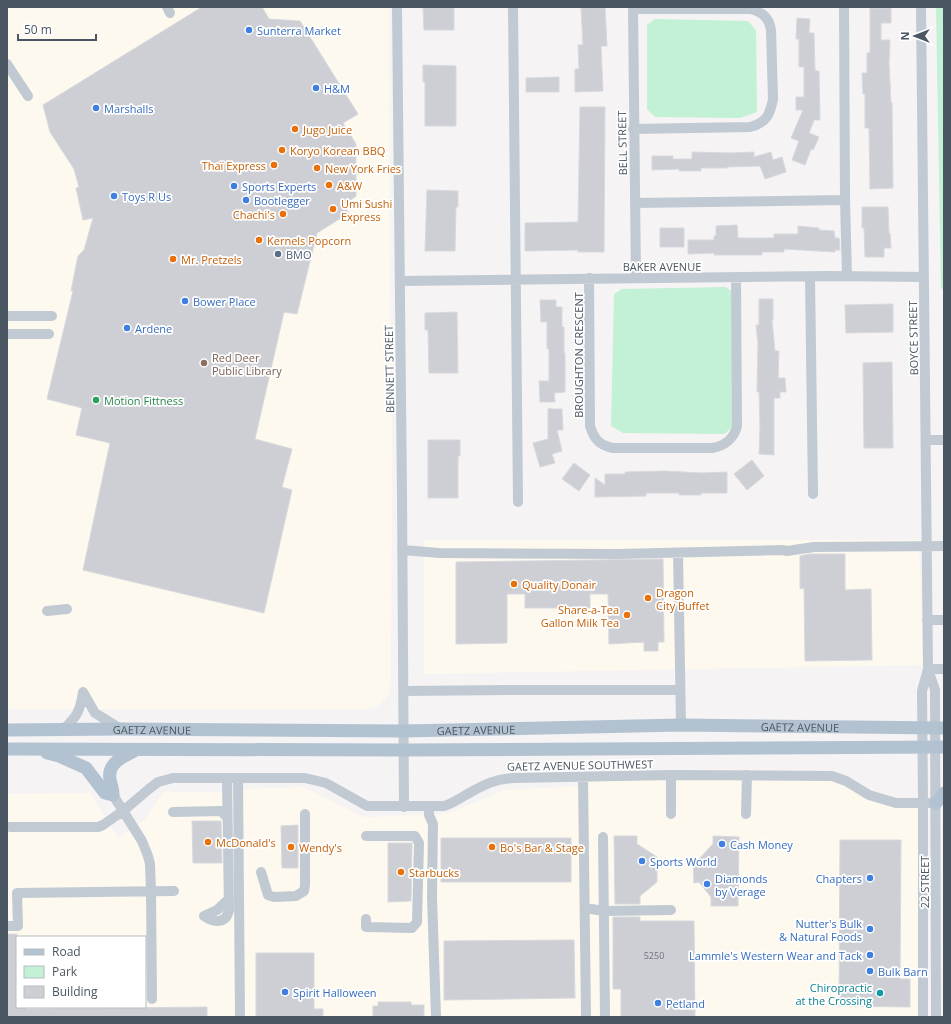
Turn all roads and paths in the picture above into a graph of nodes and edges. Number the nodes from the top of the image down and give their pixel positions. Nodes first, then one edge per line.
1 (397, 7) edge
2 (513, 7) edge
3 (844, 7) edge
4 (921, 7) edge
5 (632, 8) edge
6 (7, 64) edge
7 (28, 96) dead end
8 (633, 129) junction
9 (845, 200) junction
10 (635, 203) junction
11 (810, 276) junction
12 (847, 276) junction
13 (736, 277) junction
14 (924, 277) junction
15 (589, 278) junction
16 (636, 278) junction
17 (516, 279) junction
18 (400, 281) junction
19 (7, 316) edge
20 (52, 316) dead end
21 (7, 334) edge
22 (48, 334) dead end
23 (926, 440) junction
24 (944, 440) edge
25 (812, 494) dead end
26 (518, 502) dead end
27 (927, 545) junction
28 (944, 546) edge
29 (402, 550) junction
30 (678, 553) junction
31 (67, 609) dead end
32 (48, 611) dead end
33 (927, 620) junction
34 (944, 620) edge
35 (928, 669) junction
36 (944, 669) edge
37 (680, 690) junction
38 (404, 691) junction
39 (680, 725) junction
40 (922, 728) junction
41 (940, 728) edge
42 (64, 729) junction
43 (121, 729) junction
44 (7, 730) edge
45 (404, 731) junction
46 (940, 747) edge
47 (23, 748) junction
48 (922, 748) junction
49 (7, 749) edge
50 (137, 749) junction
51 (404, 750) junction
52 (671, 775) junction
53 (747, 775) junction
54 (583, 777) junction
55 (227, 778) junction
56 (238, 778) junction
57 (113, 795) junction
58 (934, 800) edge
59 (404, 807) junction
60 (429, 807) junction
61 (123, 810) junction
62 (173, 812) dead end
63 (305, 814) dead end
64 (671, 814) dead end
65 (746, 814) dead end
66 (228, 817) junction
67 (10, 827) dead end
68 (366, 836) dead end
69 (603, 837) dead end
70 (261, 872) dead end
71 (940, 883) edge
72 (151, 891) junction
73 (174, 891) dead end
74 (585, 908) junction
75 (670, 910) dead end
76 (604, 911) junction
77 (204, 916) dead end
78 (366, 919) dead end
79 (7, 926) edge
80 (152, 999) dead end
81 (240, 1017) edge
82 (436, 1017) edge
83 (586, 1017) edge
84 (605, 1017) edge
85 (923, 1017) edge
86 (936, 1017) edge

1 - 18 street, BENNETT STREET
2 - 17 street
3 - 9 street
4 - 14 street, BOYCE STREET
5 - 8 street, BELL STREET
5 - 8 street
6 - 7 street
8 - 10 street, BELL STREET
9 - 10 street
9 - 12 street
10 - 16 street, BELL STREET
11 - 12 street, BAKER AVENUE
11 - 13 street, BAKER AVENUE
11 - 25 street
12 - 14 street, BAKER AVENUE
13 - 15 street, BROUGHTON CRESCENT
13 - 16 street, BAKER AVENUE
14 - 23 street, BOYCE STREET
15 - 16 street, BAKER AVENUE
15 - 17 street, BAKER AVENUE
17 - 18 street, BAKER AVENUE
17 - 26 street
18 - 29 street, BENNETT STREET
19 - 20 street
21 - 22 street
23 - 24 street
23 - 27 street, BOYCE STREET
27 - 28 street
27 - 30 street
27 - 33 street, BOYCE STREET
29 - 30 street
29 - 38 street, BENNETT STREET
30 - 37 street
31 - 32 street
33 - 34 street
33 - 35 street, BOYCE STREET
35 - 36 street
35 - 40 street, BOYCE STREET
35 - 41 street, BOYCE STREET
37 - 38 street
37 - 39 street
38 - 45 street, BENNETT STREET
39 - 40 main road, GAETZ AVENUE
39 - 45 main road, GAETZ AVENUE
40 - 41 main road, GAETZ AVENUE
40 - 48 street, BOYCE STREET
41 - 46 street, BOYCE STREET
42 - 43 main road, GAETZ AVENUE
42 - 43 street
42 - 44 main road, GAETZ AVENUE
43 - 45 main road, GAETZ AVENUE
45 - 51 street, BENNETT STREET
46 - 48 main road, GAETZ AVENUE
46 - 58 street, 22 STREET
47 - 49 main road, GAETZ AVENUE
47 - 50 main road, GAETZ AVENUE
47 - 57 main road
48 - 51 main road, GAETZ AVENUE
48 - 58 street, 22 STREET
50 - 51 main road, GAETZ AVENUE
50 - 57 main road
51 - 59 street
52 - 53 street, GAETZ AVENUE SOUTHWEST
52 - 54 street, GAETZ AVENUE SOUTHWEST
52 - 64 street
53 - 58 street, GAETZ AVENUE SOUTHWEST
53 - 65 street
54 - 60 street, GAETZ AVENUE SOUTHWEST
54 - 74 street
55 - 56 street, GAETZ AVENUE SOUTHWEST
55 - 61 street, GAETZ AVENUE SOUTHWEST
55 - 66 street
56 - 59 street, GAETZ AVENUE SOUTHWEST
56 - 81 street
57 - 61 street
58 - 71 street, 22 STREET
58 - 85 street, 22 STREET
59 - 60 street, GAETZ AVENUE SOUTHWEST
60 - 82 street
61 - 67 street, GAETZ AVENUE SOUTHWEST
61 - 72 street
62 - 66 street
63 - 70 street
66 - 77 street
68 - 78 street
69 - 76 street
71 - 86 street, 22 STREET
72 - 73 street
72 - 79 street
72 - 80 street
74 - 76 street
74 - 83 street
75 - 76 street
76 - 84 street

